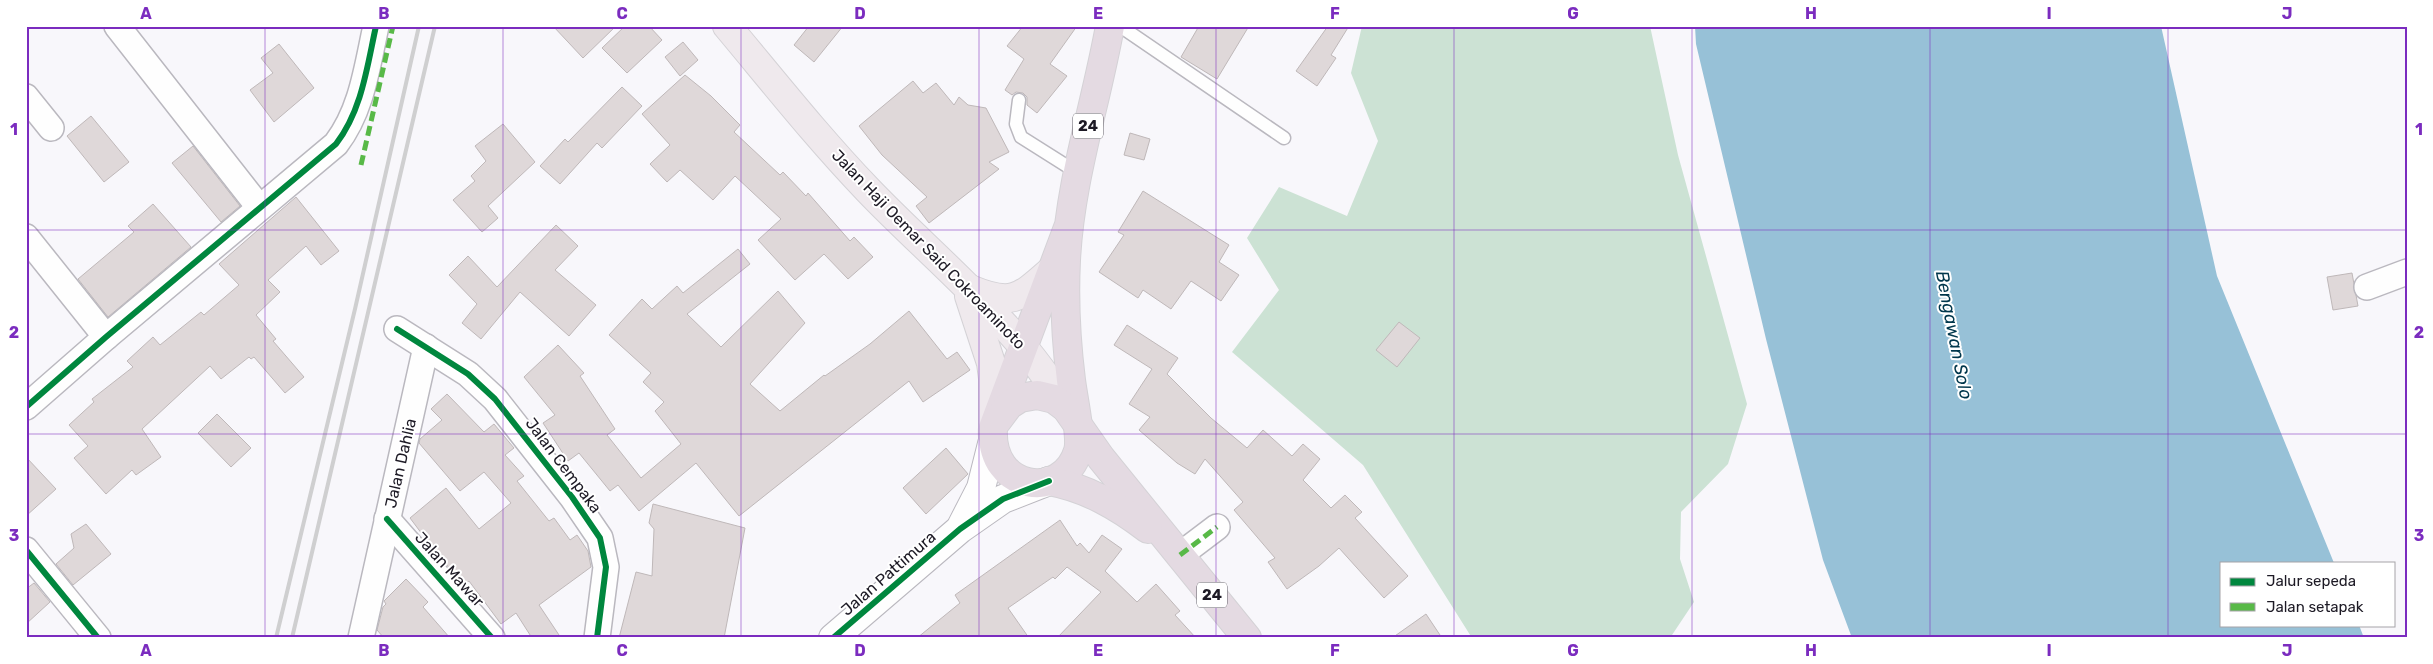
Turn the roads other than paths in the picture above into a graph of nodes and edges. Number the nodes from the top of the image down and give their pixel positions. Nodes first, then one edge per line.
1 (117, 26) edge
2 (376, 26) edge
3 (726, 26) edge
4 (1110, 26) edge
5 (1120, 26) edge
6 (26, 97) edge
7 (1019, 100) dead end
8 (51, 128) dead end
9 (1284, 138) dead end
10 (1078, 173) junction
11 (259, 207) junction
12 (1069, 225) junction
13 (26, 237) edge
14 (1053, 269) junction
15 (2407, 272) edge
16 (2366, 287) dead end
17 (966, 288) junction
18 (397, 329) dead end
19 (106, 337) junction
20 (1023, 345) junction
21 (426, 347) junction
22 (26, 407) edge
23 (1071, 414) junction
24 (993, 436) junction
25 (1049, 481) junction
26 (387, 519) junction
27 (1217, 527) dead end
28 (960, 529) junction
29 (26, 550) edge
30 (1179, 553) junction
31 (98, 638) edge
32 (361, 638) edge
33 (492, 638) edge
34 (597, 638) edge
35 (834, 638) edge
36 (1247, 638) edge

1 - 11 street
2 - 11 street
3 - 17 main road, Jalan Haji Oemar Said Cokroaminoto
4 - 10 highway, 24
5 - 9 lane
6 - 8 street
7 - 10 lane
10 - 12 highway, 24
11 - 19 street
12 - 14 highway, 24
12 - 23 highway, 24
13 - 19 street
14 - 17 main road
14 - 20 highway, 24
15 - 16 street
17 - 20 main road, Jalan Haji Oemar Said Cokroaminoto
17 - 24 main road
18 - 21 street, Jalan Cempaka
19 - 22 street
20 - 23 main road, Jalan Haji Oemar Said Cokroaminoto
20 - 24 highway, 24
21 - 26 street, Jalan Dahlia
21 - 34 street, Jalan Cempaka
23 - 24 highway
23 - 25 highway
23 - 30 highway, 24
24 - 25 highway, 24
24 - 28 street
25 - 28 street, Jalan Pattimura
25 - 30 highway, 24
26 - 32 street, Jalan Dahlia
26 - 33 street, Jalan Mawar
27 - 30 street
28 - 35 street, Jalan Pattimura
29 - 31 street
30 - 36 highway, 24

